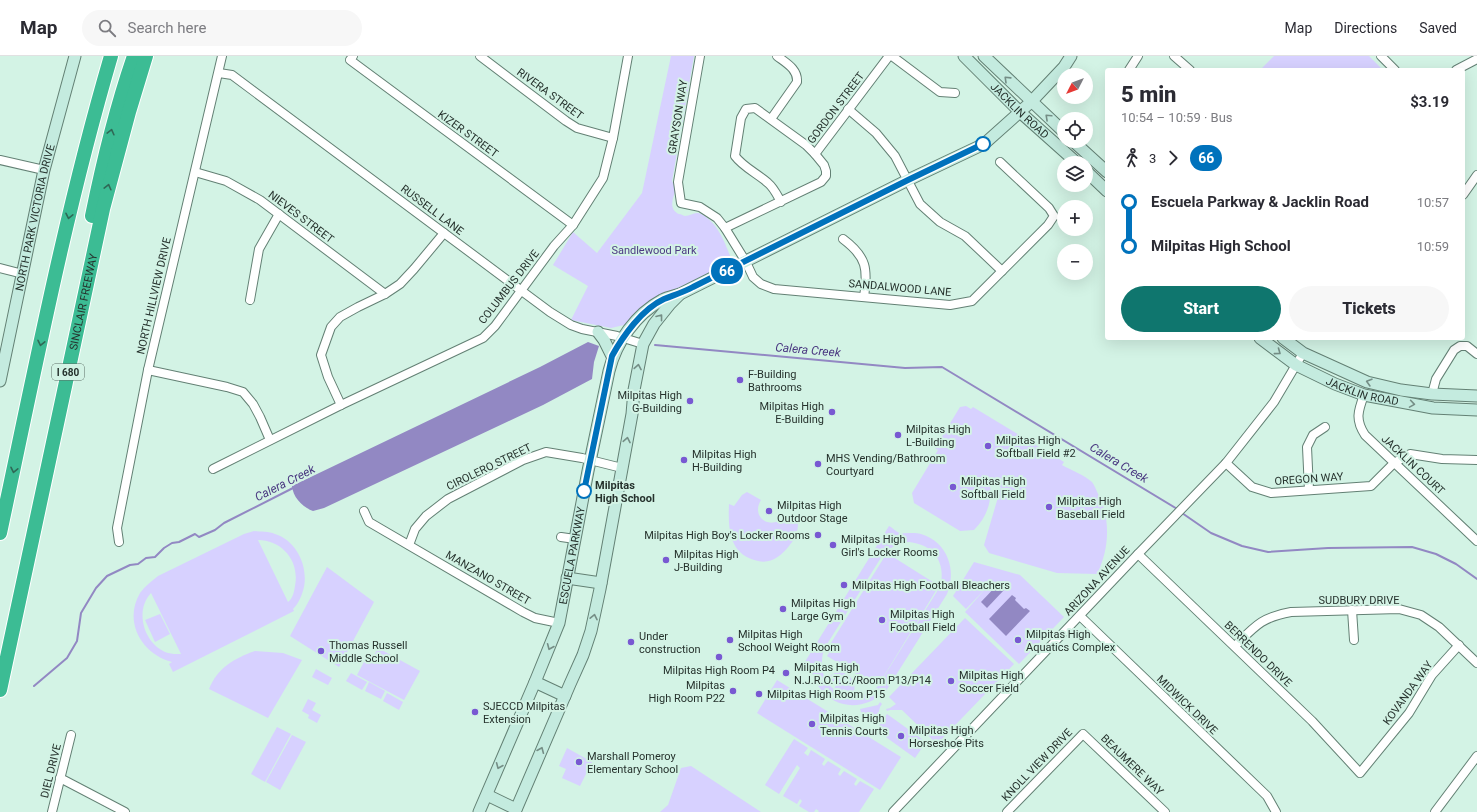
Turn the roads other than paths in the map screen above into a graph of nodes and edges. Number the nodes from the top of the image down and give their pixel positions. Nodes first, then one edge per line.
1 (75, 56) edge
2 (110, 56) edge
3 (134, 56) edge
4 (146, 56) edge
5 (222, 56) edge
6 (480, 56) edge
7 (628, 56) edge
8 (700, 56) edge
9 (777, 56) edge
10 (891, 56) edge
11 (964, 56) edge
12 (984, 56) edge
13 (1072, 56) edge
14 (1138, 56) edge
15 (1174, 56) edge
16 (1381, 56) edge
17 (352, 58) edge
18 (1477, 59) edge
19 (1130, 68) edge
20 (1188, 68) edge
21 (1393, 68) edge
22 (1460, 68) edge
23 (219, 73) junction
24 (955, 92) dead end
25 (1031, 102) junction
26 (848, 109) junction
27 (1020, 112) junction
28 (771, 119) junction
29 (1057, 126) edge
30 (613, 138) junction
31 (1081, 148) edge
32 (815, 154) junction
33 (1069, 156) edge
34 (0, 160) edge
35 (1000, 162) dead end
36 (44, 170) junction
37 (1105, 170) edge
38 (195, 172) junction
39 (1477, 175) edge
40 (1093, 178) edge
41 (908, 180) junction
42 (1105, 189) edge
43 (1465, 191) edge
44 (781, 202) junction
45 (279, 214) junction
46 (573, 225) junction
47 (725, 228) junction
48 (444, 233) junction
49 (843, 239) dead end
50 (746, 262) junction
51 (0, 268) edge
52 (1002, 271) junction
53 (24, 274) junction
54 (521, 291) junction
55 (384, 294) junction
56 (680, 294) junction
57 (864, 297) junction
58 (250, 300) dead end
59 (598, 332) junction
60 (622, 337) junction
61 (1263, 340) edge
62 (1286, 340) edge
63 (643, 344) junction
64 (1303, 353) junction
65 (1477, 354) edge
66 (612, 356) junction
67 (1296, 365) junction
68 (148, 370) junction
69 (0, 378) edge
70 (1432, 394) junction
71 (1364, 395) junction
72 (1477, 396) edge
73 (341, 405) junction
74 (1477, 410) edge
75 (1325, 427) dead end
76 (270, 440) junction
77 (1477, 460) edge
78 (590, 461) junction
79 (1226, 463) junction
80 (1394, 463) junction
81 (622, 468) junction
82 (212, 469) dead end
83 (1309, 490) junction
84 (364, 512) dead end
85 (0, 533) edge
86 (561, 537) dead end
87 (575, 539) junction
88 (1477, 541) edge
89 (119, 542) dead end
90 (409, 545) junction
91 (1138, 554) junction
92 (567, 578) junction
93 (601, 583) junction
94 (1352, 610) junction
95 (1080, 616) junction
96 (559, 623) junction
97 (1354, 640) dead end
98 (1459, 645) junction
99 (1235, 646) junction
100 (0, 649) edge
101 (1477, 663) edge
102 (536, 682) junction
103 (0, 690) edge
104 (565, 696) junction
105 (1083, 734) joint
106 (71, 735) dead end
107 (1477, 756) edge
108 (1360, 773) joint
109 (60, 778) junction
110 (487, 795) junction
111 (516, 810) edge
112 (52, 812) edge
113 (125, 812) edge
114 (479, 812) edge
115 (893, 812) edge
116 (1007, 812) edge
117 (1165, 812) edge
118 (1276, 812) edge
119 (1435, 812) edge

1 - 36 street, NORTH PARK VICTORIA DRIVE
2 -> 85 highway, I 680
100 -> 3 highway, I 680
103 -> 4 highway, SINCLAIR FREEWAY / I 680
5 - 23 street, NORTH HILLVIEW DRIVE
6 - 30 street, RIVERA STREET
7 - 30 street, COLUMBUS DRIVE
8 - 47 street, GRAYSON WAY
9 - 28 street
10 - 24 street
10 - 26 street, GORDON STREET
11 - 27 street, JACKLIN ROAD
25 -> 12 street, JACKLIN ROAD
13 - 25 street, ESCUELA PARKWAY
14 - 19 street
15 - 20 street
16 - 21 street
17 - 46 street, KIZER STREET
18 - 22 street
23 - 38 street, NORTH HILLVIEW DRIVE
23 - 48 street, RUSSELL LANE
25 - 27 street, ESCUELA PARKWAY
29 -> 25 street, JACKLIN ROAD
26 - 32 street, GORDON STREET
26 - 41 street
27 - 33 street, JACKLIN ROAD
27 - 41 street, ESCUELA PARKWAY
28 - 32 street
28 - 44 street
30 - 46 street, COLUMBUS DRIVE
31 - 37 street
32 - 44 street
34 - 36 street
35 - 52 street, SANDALWOOD LANE
36 - 53 street, NORTH PARK VICTORIA DRIVE
38 - 45 street, NIEVES STREET
38 - 68 street, NORTH HILLVIEW DRIVE
39 - 43 street
40 - 42 street
41 - 50 street, ESCUELA PARKWAY
41 - 52 street
44 - 47 street
45 - 55 street, NIEVES STREET
45 - 58 street
46 - 54 street, COLUMBUS DRIVE
47 - 50 street, SANDALWOOD LANE
48 - 54 street, RUSSELL LANE
48 - 55 street
49 - 57 street
50 - 56 street, ESCUELA PARKWAY
50 - 57 street, SANDALWOOD LANE
51 - 53 street
52 - 57 street, SANDALWOOD LANE
53 - 69 street, NORTH PARK VICTORIA DRIVE
54 - 59 street, RUSSELL LANE
54 - 73 street, COLUMBUS DRIVE
55 - 73 street
56 - 60 street, ESCUELA PARKWAY
63 -> 56 street, ESCUELA PARKWAY
59 - 60 street, RUSSELL LANE
59 - 66 street
60 - 63 street, RUSSELL LANE
60 - 66 street, ESCUELA PARKWAY
61 -> 67 street, JACKLIN ROAD
62 - 64 street, JACKLIN ROAD
81 -> 63 street, ESCUELA PARKWAY
64 - 67 street, ARIZONA AVENUE
70 -> 64 street, JACKLIN ROAD
65 - 70 street
66 - 78 street, ESCUELA PARKWAY
67 - 71 street, JACKLIN ROAD
67 - 79 street, ARIZONA AVENUE
68 - 76 street
68 - 89 street, NORTH HILLVIEW DRIVE
70 - 72 street, JACKLIN ROAD
71 -> 74 street, JACKLIN ROAD
71 - 80 street, JACKLIN COURT
73 - 76 street, COLUMBUS DRIVE
75 - 83 street
76 - 82 street, COLUMBUS DRIVE
77 - 80 street, OREGON WAY
78 - 81 street, CIROLERO STREET
78 - 87 street, ESCUELA PARKWAY
78 - 90 street, CIROLERO STREET
79 - 83 street, OREGON WAY
79 - 91 street, ARIZONA AVENUE
80 - 83 street, OREGON WAY
80 - 88 street, JACKLIN COURT
81 - 93 street, ESCUELA PARKWAY
84 - 90 street, MANZANO STREET
86 - 87 street
87 - 92 street, ESCUELA PARKWAY
90 - 96 street, MANZANO STREET
91 - 95 street, ARIZONA AVENUE
91 - 99 street, BERRENDO DRIVE
92 - 93 street
92 - 96 street, ESCUELA PARKWAY
104 -> 93 street, ESCUELA PARKWAY
94 - 97 street
94 - 98 street, SUDBURY DRIVE
94 - 99 street, SUDBURY DRIVE
95 - 115 street, ARIZONA AVENUE
95 - 118 street, MIDWICK DRIVE
96 -> 102 street, ESCUELA PARKWAY
98 - 101 street, SUDBURY DRIVE
98 - 108 street, KOVANDA WAY
99 - 108 street, BERRENDO DRIVE
102 - 104 street
102 -> 110 street, ESCUELA PARKWAY
111 -> 104 street, ESCUELA PARKWAY
105 - 116 street, KNOLL VIEW DRIVE
105 - 117 street, BEAUMERE WAY
106 - 109 street, DIEL DRIVE
107 - 119 street
109 - 112 street, DIEL DRIVE
109 - 113 street
110 - 111 street
110 - 114 street, ESCUELA PARKWAY

